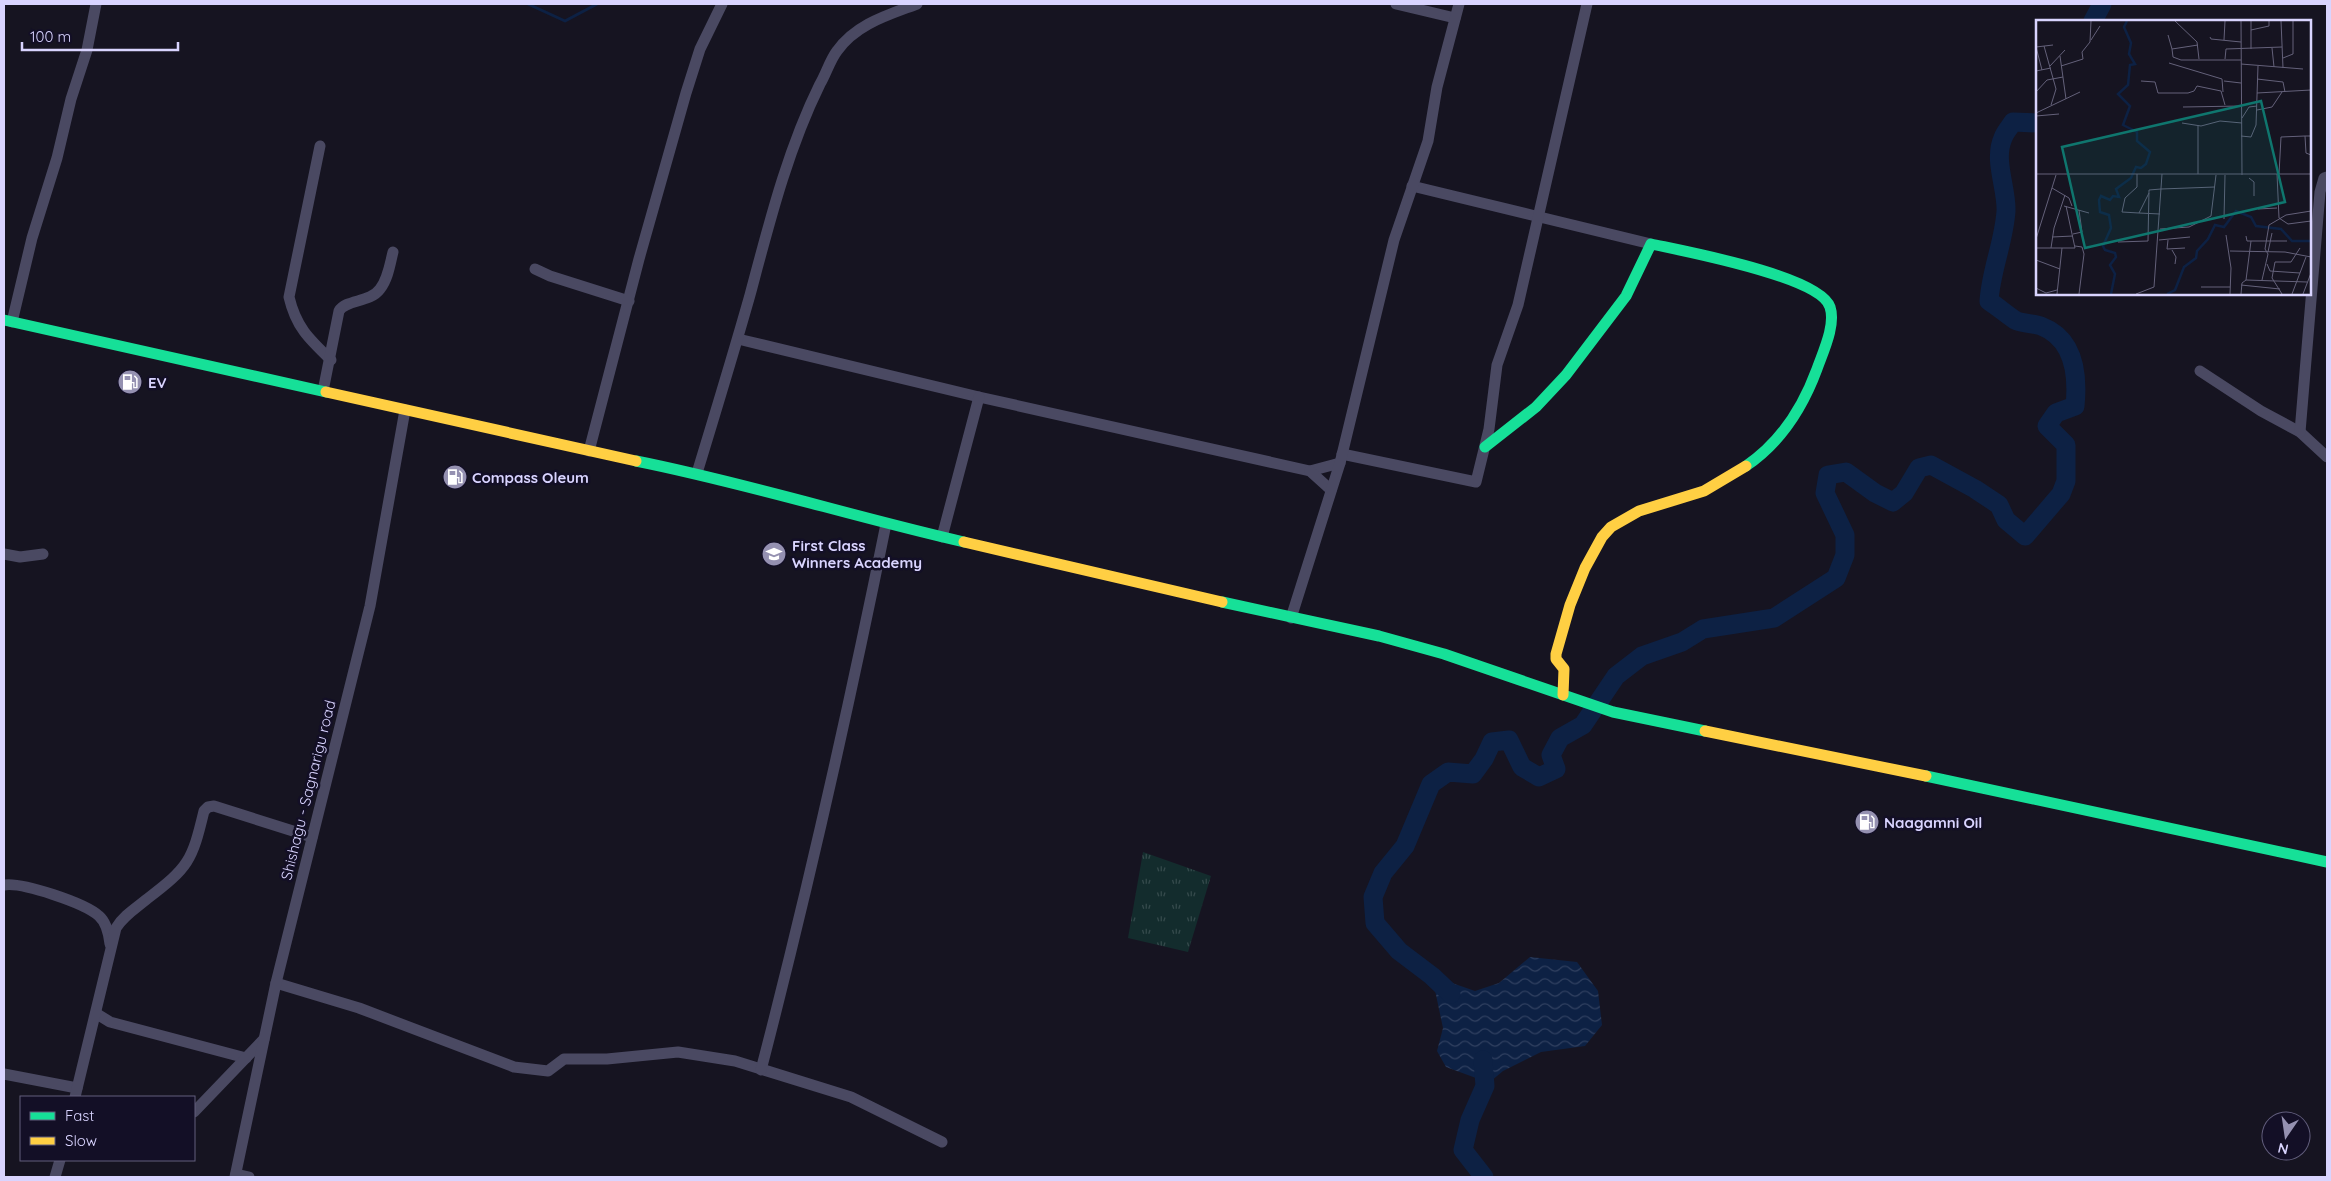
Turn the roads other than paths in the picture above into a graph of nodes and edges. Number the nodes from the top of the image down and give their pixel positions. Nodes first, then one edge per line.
1 (96, 4) edge
2 (722, 4) edge
3 (917, 4) edge
4 (1396, 4) edge
5 (1459, 4) edge
6 (1587, 4) edge
7 (1455, 18) junction
8 (320, 146) dead end
9 (2327, 177) edge
10 (1412, 186) junction
11 (1538, 215) junction
12 (1651, 244) junction
13 (393, 252) dead end
14 (535, 269) dead end
15 (629, 301) junction
16 (8, 321) edge
17 (738, 339) junction
18 (331, 360) junction
19 (2200, 371) dead end
20 (323, 391) junction
21 (979, 397) junction
22 (405, 410) junction
23 (2300, 432) junction
24 (1485, 447) junction
25 (589, 451) junction
26 (2327, 456) edge
27 (1341, 459) junction
28 (1310, 471) junction
29 (698, 473) junction
30 (1331, 490) junction
31 (886, 524) junction
32 (942, 537) junction
33 (4, 554) edge
34 (44, 554) dead end
35 (1290, 618) junction
36 (1563, 695) junction
37 (312, 837) junction
38 (2327, 862) edge
39 (4, 885) edge
40 (111, 946) junction
41 (276, 983) junction
42 (97, 1014) junction
43 (264, 1039) junction
44 (246, 1058) junction
45 (761, 1070) junction
46 (4, 1074) edge
47 (76, 1092) edge
48 (195, 1111) edge
49 (942, 1142) dead end
50 (60, 1161) edge
51 (236, 1175) edge
52 (55, 1177) edge
53 (249, 1177) edge

1 - 16 street
2 - 15 street
3 - 17 street
4 - 7 street
5 - 7 street
6 - 11 street
7 - 10 street
8 - 18 street
9 - 23 street
10 - 11 street
10 - 27 street
11 - 12 street
11 - 24 street
12 - 24 main road
12 - 36 main road
13 - 18 street
14 - 15 street
15 - 25 street
16 - 20 main road
17 - 21 street
17 - 29 street
18 - 20 street
19 - 23 street
20 - 22 main road
21 - 28 street
21 - 32 street
22 - 25 main road
22 - 37 street, Shishagu - Sagnarigu road
23 - 26 street
24 - 27 street
25 - 29 main road
27 - 28 street
27 - 30 street
28 - 30 street
29 - 31 main road
30 - 35 street
31 - 32 main road
31 - 45 street
32 - 35 main road
33 - 34 street
35 - 36 main road
36 - 38 main road
37 - 40 street
37 - 41 street, Shishagu - Sagnarigu road
39 - 40 street
40 - 42 street
41 - 43 street, Shishagu - Sagnarigu road
41 - 45 street
42 - 44 street
42 - 47 street
43 - 44 street
43 - 51 street, Shishagu - Sagnarigu road
44 - 48 street
45 - 49 street
46 - 47 street
50 - 52 street
51 - 53 street

